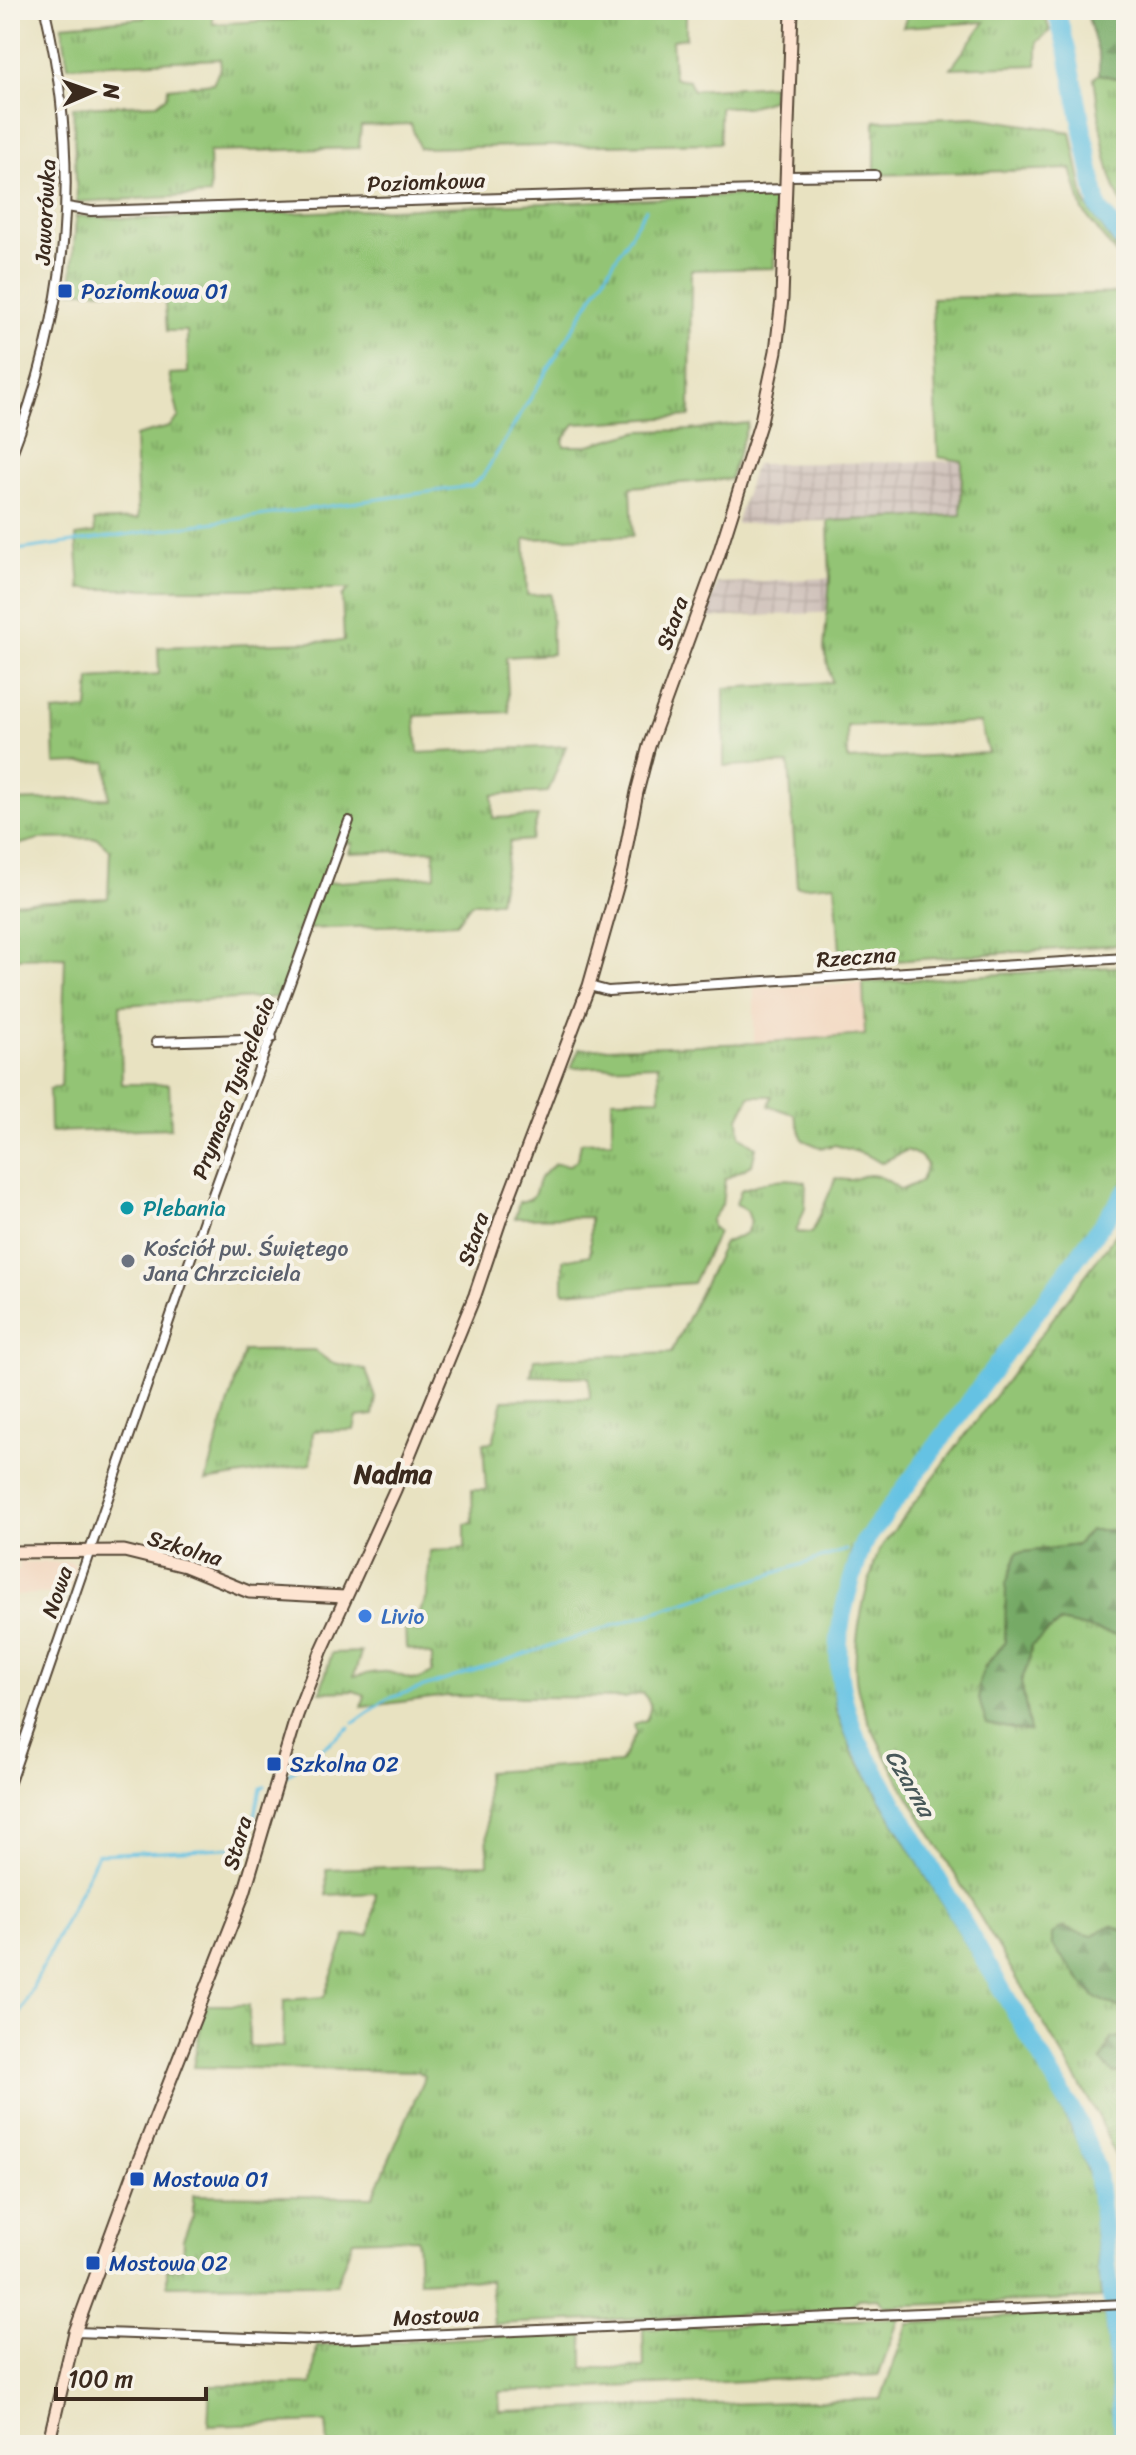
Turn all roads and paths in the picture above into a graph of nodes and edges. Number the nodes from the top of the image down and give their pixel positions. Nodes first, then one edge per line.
1 (45, 10) edge
2 (792, 10) edge
3 (875, 175) dead end
4 (786, 182) junction
5 (67, 207) junction
6 (10, 459) edge
7 (349, 821) dead end
8 (1126, 958) edge
9 (589, 986) junction
10 (272, 1038) junction
11 (156, 1042) dead end
12 (91, 1549) junction
13 (10, 1552) edge
14 (345, 1597) junction
15 (10, 1782) edge
16 (1123, 2304) edge
17 (75, 2332) junction
18 (48, 2445) edge

1 - 5 street, Jaworówka
2 - 4 street, Stara
3 - 4 street, Poziomkowa
4 - 5 street, Poziomkowa
4 - 9 street, Stara
5 - 6 street, Jaworówka
7 - 10 street, Prymasa Tysiąclecia
8 - 9 street, Rzeczna
9 - 14 street, Stara
10 - 11 street
10 - 12 street, Prymasa Tysiąclecia
12 - 13 street, Szkolna
12 - 14 street, Szkolna
12 - 15 street, Nowa
14 - 17 street, Stara
16 - 17 street, Mostowa
17 - 18 street, Stara

